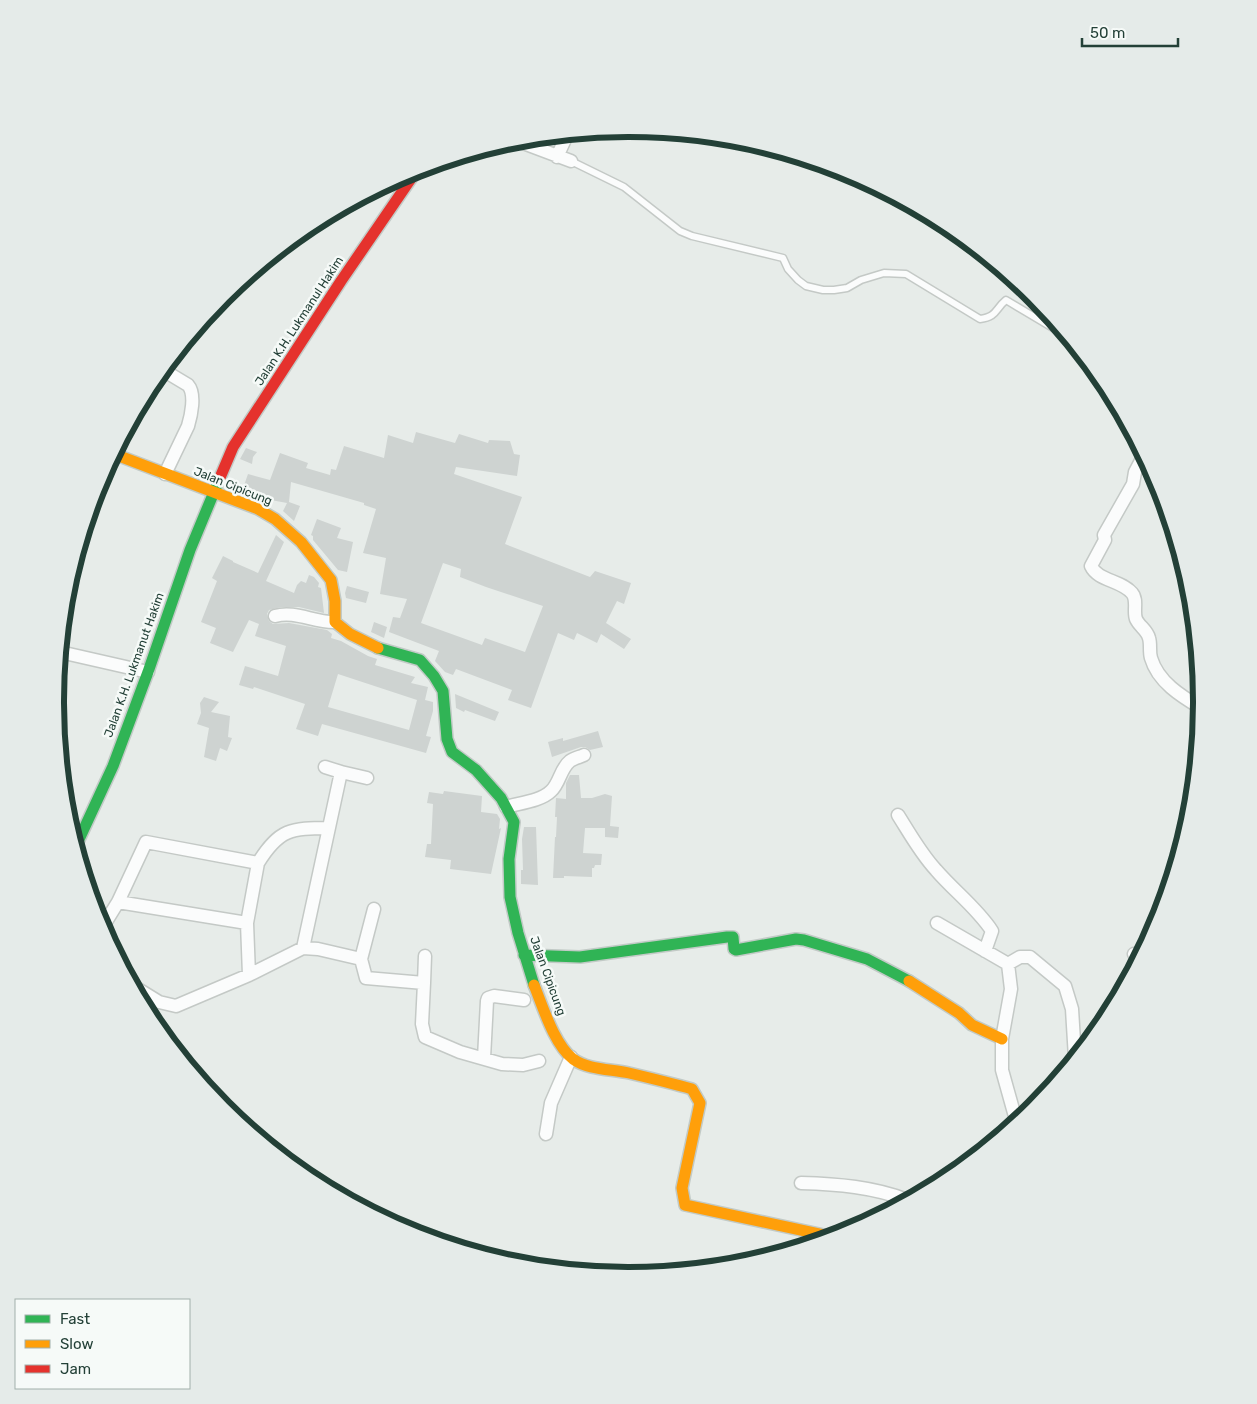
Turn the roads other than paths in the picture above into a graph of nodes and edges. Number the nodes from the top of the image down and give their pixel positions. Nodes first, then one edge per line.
1 (564, 141) edge
2 (530, 146) edge
3 (557, 157) junction
4 (571, 161) joint
5 (409, 181) edge
6 (1050, 327) edge
7 (169, 374) edge
8 (120, 456) edge
9 (1140, 463) edge
10 (165, 474) junction
11 (214, 492) junction
12 (275, 616) dead end
13 (335, 622) junction
14 (66, 653) edge
15 (148, 672) junction
16 (1193, 703) edge
17 (584, 755) dead end
18 (325, 767) dead end
19 (341, 772) junction
20 (368, 778) dead end
21 (506, 807) junction
22 (898, 815) dead end
23 (329, 828) junction
24 (80, 836) edge
25 (258, 863) junction
26 (118, 902) junction
27 (374, 909) dead end
28 (107, 919) edge
29 (247, 923) junction
30 (937, 923) dead end
31 (303, 948) junction
32 (985, 951) junction
33 (524, 955) junction
34 (425, 956) dead end
35 (361, 959) junction
36 (1008, 964) junction
37 (249, 976) junction
38 (424, 983) junction
39 (145, 994) edge
40 (524, 1000) dead end
41 (1002, 1039) junction
42 (1074, 1049) edge
43 (570, 1056) junction
44 (484, 1058) junction
45 (539, 1061) dead end
46 (1015, 1114) edge
47 (546, 1134) dead end
48 (801, 1183) dead end
49 (899, 1197) edge
50 (820, 1233) edge

1 - 3 street
2 - 3 street
3 - 4 street
4 - 6 lane
5 - 11 street, Jalan K.H. Lukmanul Hakim
7 - 10 street
8 - 10 street, Jalan Cipicung
9 - 16 street
10 - 11 street, Jalan Cipicung
11 - 13 street, Jalan Cipicung
11 - 15 street, Jalan K.H. Lukmanut Hakim
12 - 13 street
13 - 21 street, Jalan Cipicung
14 - 15 street
15 - 24 street, Jalan K.H. Lukmanut Hakim
17 - 21 street
18 - 19 street
19 - 20 street
19 - 23 street
21 - 33 street, Jalan Cipicung
22 - 32 street
23 - 25 street
23 - 31 street
25 - 26 street
25 - 29 street
26 - 28 street
26 - 29 street
27 - 35 street
29 - 37 street
30 - 32 street
31 - 35 street
31 - 37 street
32 - 36 street
33 - 41 street
33 - 43 street, Jalan Cipicung
34 - 38 street
35 - 38 street
36 - 41 street
36 - 42 street
37 - 39 street
38 - 44 street
40 - 44 street
41 - 46 street
43 - 47 street
43 - 50 street
44 - 45 street
48 - 49 street

